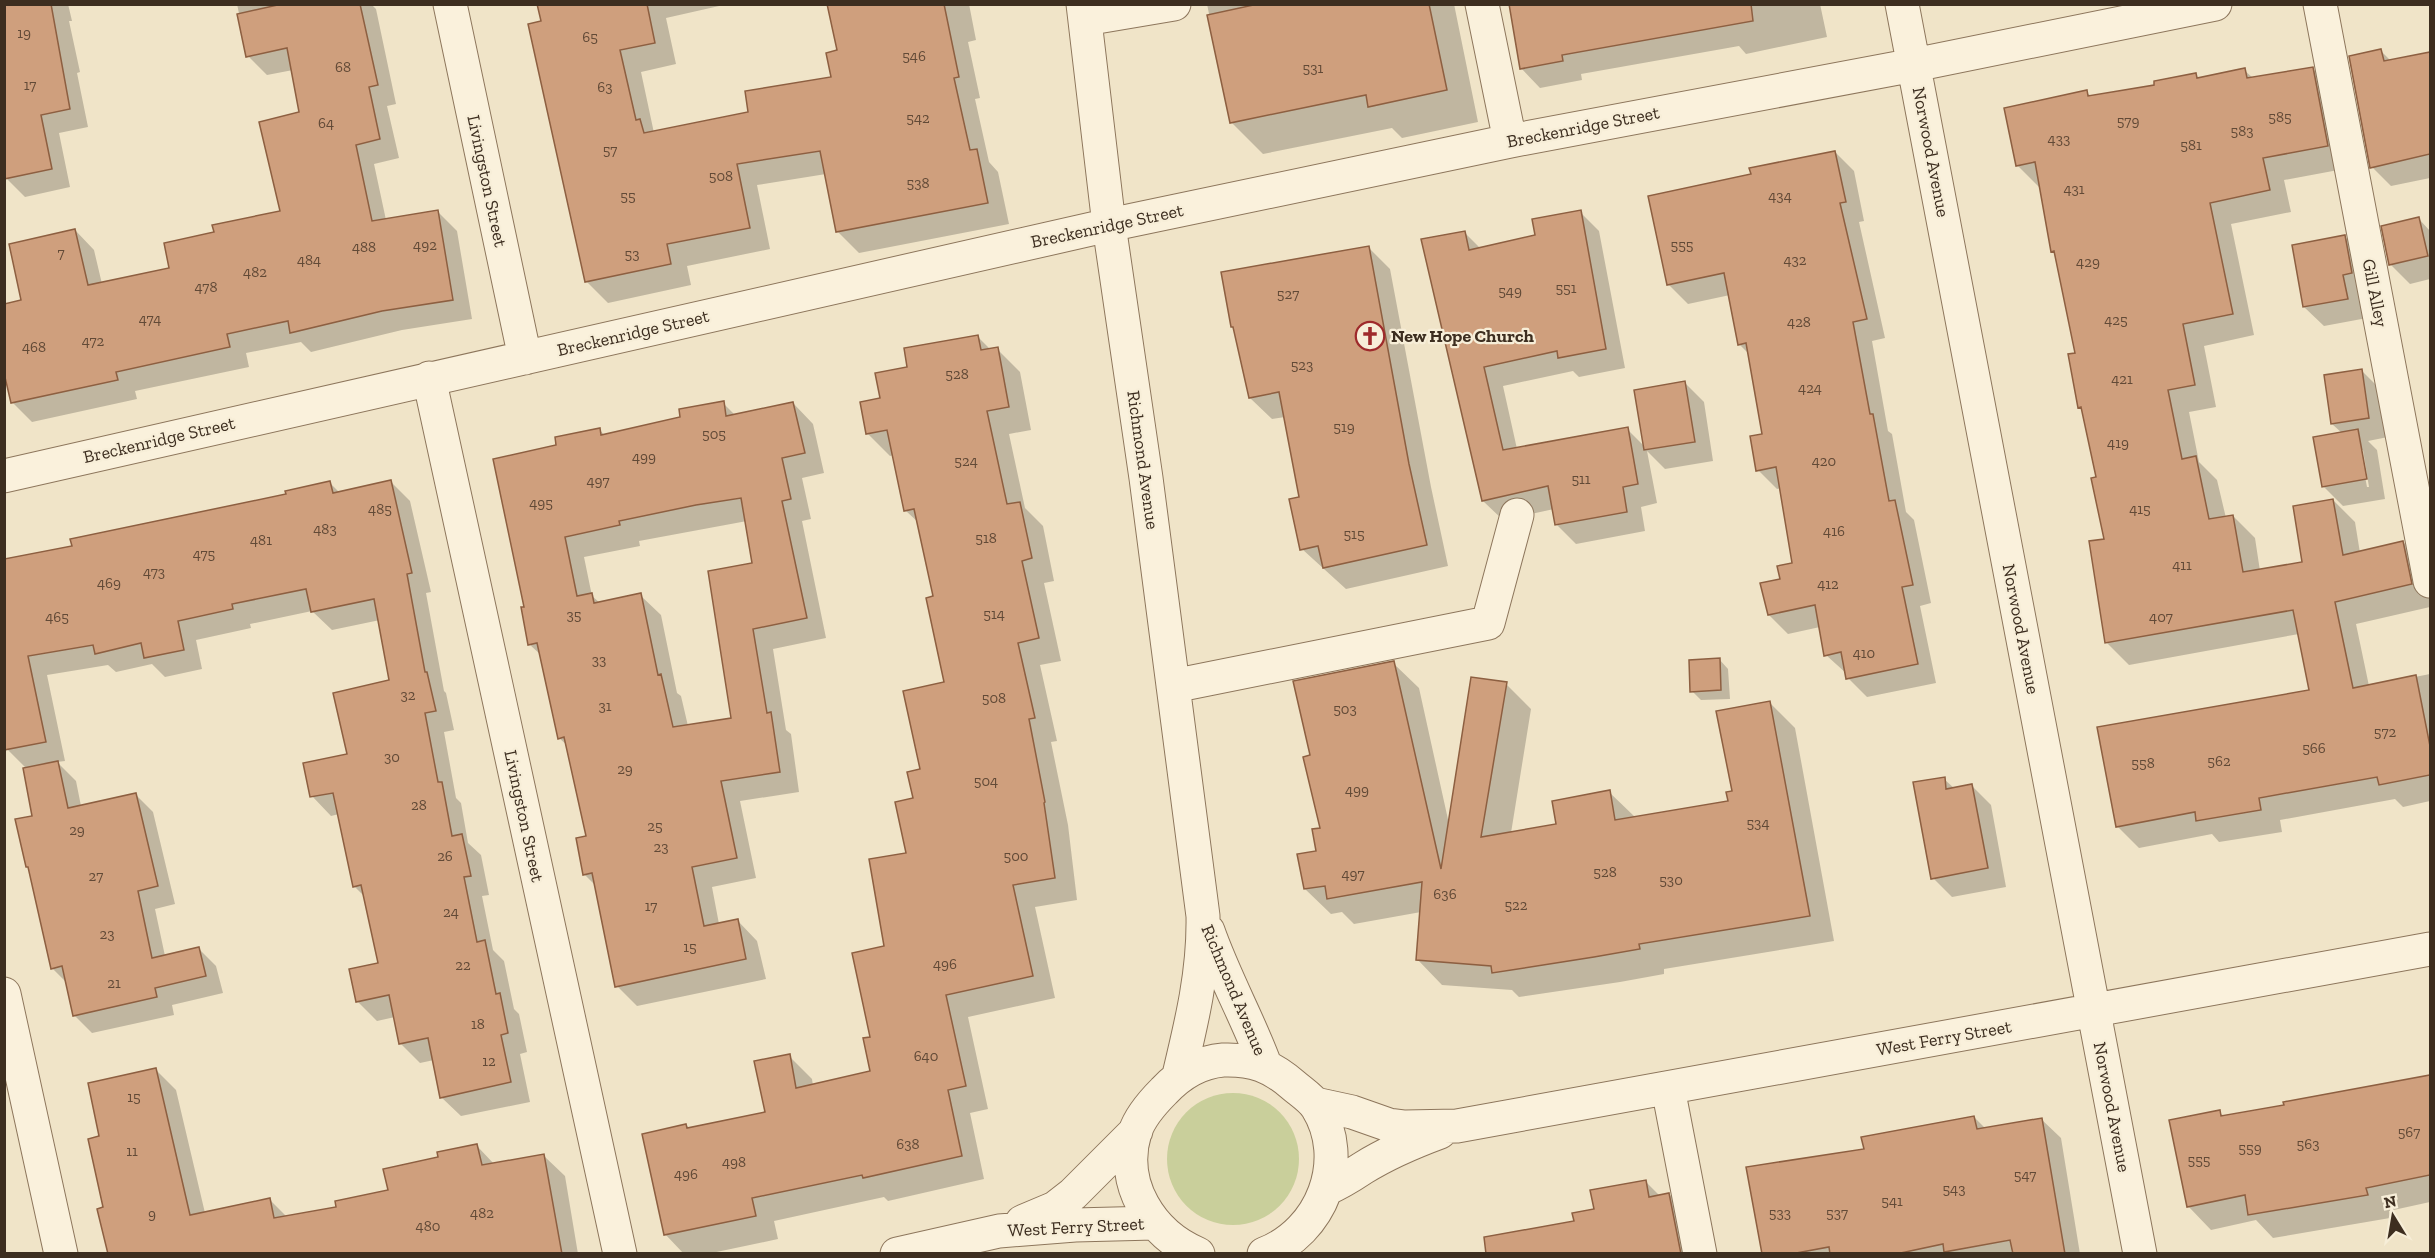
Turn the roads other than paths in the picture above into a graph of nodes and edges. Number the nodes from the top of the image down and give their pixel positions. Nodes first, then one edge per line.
1 (450, 4) edge
2 (1174, 4) edge
3 (1482, 4) edge
4 (1902, 4) edge
5 (2215, 4) edge
6 (2320, 4) edge
7 (1084, 12) edge
8 (1914, 65) junction
9 (1510, 141) junction
10 (1109, 225) junction
11 (525, 358) junction
12 (429, 378) junction
13 (4, 476) edge
14 (1517, 515) dead end
15 (2430, 581) edge
16 (1173, 686) junction
17 (1203, 916) junction
18 (2430, 949) edge
19 (4, 994) edge
20 (2093, 1011) junction
21 (1265, 1065) junction
22 (1179, 1075) junction
23 (1668, 1088) junction
24 (1315, 1104) junction
25 (1457, 1126) junction
26 (1136, 1131) junction
27 (1326, 1189) junction
28 (1154, 1223) junction
29 (988, 1242) edge
30 (1298, 1243) edge
31 (1197, 1253) edge
32 (61, 1254) edge
33 (620, 1254) edge
34 (897, 1254) edge
35 (1264, 1254) edge
36 (1700, 1254) edge
37 (2140, 1254) edge

1 - 11 street, Livingston Street
2 - 7 street
3 - 9 street
4 - 8 street, Norwood Avenue
5 - 8 street, Breckenridge Street
6 - 15 street, Gill Alley
7 - 10 street, Richmond Avenue
8 - 9 street, Breckenridge Street
8 - 20 street, Norwood Avenue
9 - 10 street, Breckenridge Street
10 - 11 street, Breckenridge Street
10 - 16 street, Richmond Avenue
11 - 12 street, Breckenridge Street
12 - 13 street, Breckenridge Street
12 - 33 street, Livingston Street
14 - 16 street
16 - 17 street, Richmond Avenue
17 - 21 street, Richmond Avenue
17 - 22 street, Richmond Avenue
18 - 20 street, West Ferry Street
19 - 32 street
20 - 23 street, West Ferry Street
20 - 37 street, Norwood Avenue
21 - 22 street
21 - 24 street
22 - 26 street
23 - 25 street, West Ferry Street
23 - 36 street
24 - 25 street, West Ferry Street
24 - 27 street
25 - 27 street, West Ferry Street
26 - 28 street
26 - 29 street, West Ferry Street
27 - 30 street
28 - 29 street, West Ferry Street
28 - 31 street
29 - 34 street, West Ferry Street
30 - 35 street

